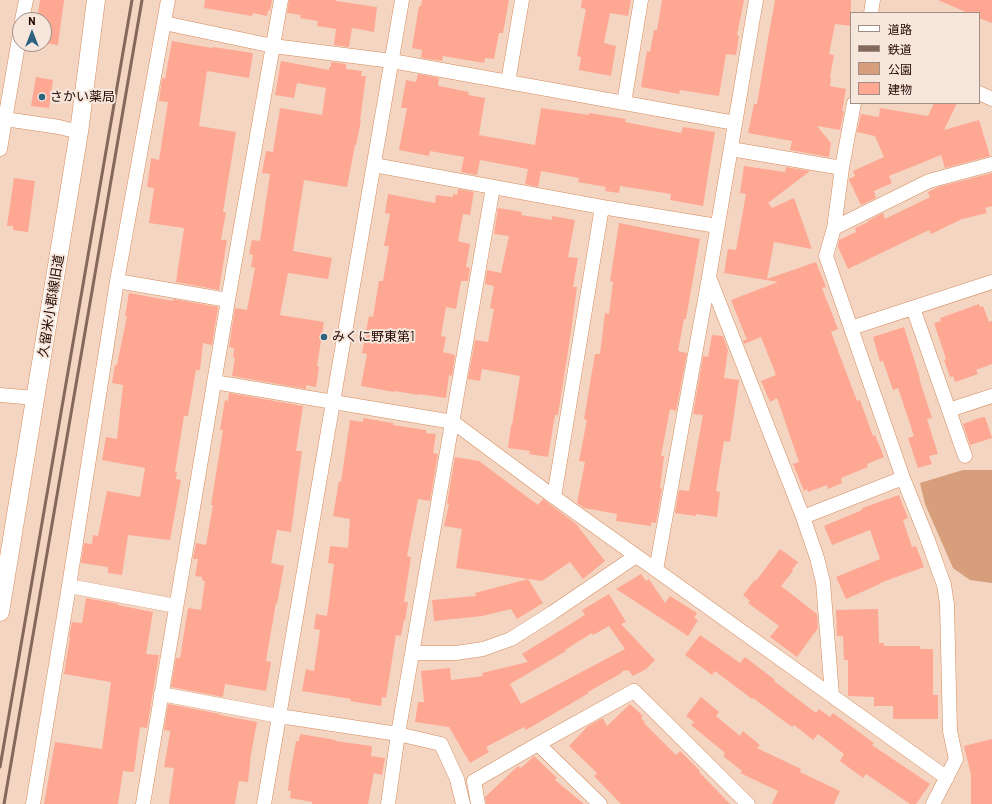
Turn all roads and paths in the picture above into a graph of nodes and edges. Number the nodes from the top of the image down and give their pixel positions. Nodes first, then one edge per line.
1 (26, 0) edge
2 (96, 0) edge
3 (168, 0) edge
4 (281, 0) edge
5 (402, 0) edge
6 (522, 0) edge
7 (641, 0) edge
8 (756, 0) edge
9 (873, 0) edge
10 (24, 12) edge
11 (871, 12) edge
12 (164, 23) junction
13 (273, 46) junction
14 (17, 52) edge
15 (392, 61) junction
16 (508, 82) junction
17 (980, 93) edge
18 (992, 99) edge
19 (624, 103) junction
20 (854, 104) edge
21 (5, 119) junction
22 (735, 123) junction
23 (79, 132) junction
24 (0, 149) edge
25 (730, 149) junction
26 (992, 164) edge
27 (374, 165) junction
28 (842, 168) junction
29 (493, 187) junction
30 (602, 207) junction
31 (717, 226) junction
32 (834, 228) junction
33 (708, 277) junction
34 (117, 281) junction
35 (992, 282) edge
36 (228, 300) junction
37 (913, 308) junction
38 (851, 328) junction
39 (214, 382) junction
40 (0, 395) edge
41 (992, 396) edge
42 (36, 398) junction
43 (333, 402) junction
44 (949, 410) junction
45 (453, 422) junction
46 (965, 456) dead end
47 (903, 478) junction
48 (554, 497) junction
49 (803, 517) junction
50 (636, 556) junction
51 (656, 570) junction
52 (69, 586) junction
53 (176, 606) junction
54 (0, 612) edge
55 (413, 653) junction
56 (161, 694) junction
57 (832, 695) junction
58 (279, 716) junction
59 (398, 734) junction
60 (538, 744) junction
61 (947, 778) junction
62 (33, 804) edge
63 (143, 804) edge
64 (264, 804) edge
65 (388, 804) edge
66 (464, 804) edge
67 (478, 804) edge
68 (600, 804) edge
69 (748, 804) edge
70 (933, 804) edge

1 - 10 street
2 - 23 street, 久留米小郡線旧道
3 - 12 street
4 - 13 street
5 - 15 street
6 - 16 street
7 - 19 street
8 - 22 street
9 - 11 street
12 - 13 street
12 - 34 street
13 - 15 street
13 - 36 street
14 - 21 street
15 - 16 street
15 - 27 street
16 - 19 street
17 - 18 street
19 - 22 street
20 - 28 street
21 - 23 street
21 - 24 street
22 - 25 street
23 - 42 street, 久留米小郡線旧道
25 - 28 street
25 - 31 street
26 - 32 street
27 - 29 street
27 - 43 street
28 - 32 street
29 - 30 street
29 - 45 street
30 - 31 street
30 - 48 street
31 - 33 street
32 - 38 street
33 - 49 street
33 - 51 street
34 - 36 street
34 - 52 street
35 - 37 street
36 - 39 street
37 - 38 street
37 - 44 street
38 - 47 street
39 - 43 street
39 - 53 street
40 - 42 street
41 - 44 street
42 - 54 street, 久留米小郡線旧道
43 - 45 street
43 - 58 street
44 - 46 street
45 - 48 street
45 - 55 street
47 - 49 street
47 - 61 street
48 - 50 street
49 - 57 street
50 - 51 street
50 - 55 street
51 - 57 street
52 - 53 street
52 - 62 street
53 - 56 street
55 - 59 street
56 - 58 street
56 - 63 street
57 - 61 street
58 - 59 street
58 - 64 street
59 - 65 street
59 - 66 street
60 - 67 street
60 - 68 street
60 - 69 street
61 - 70 street

